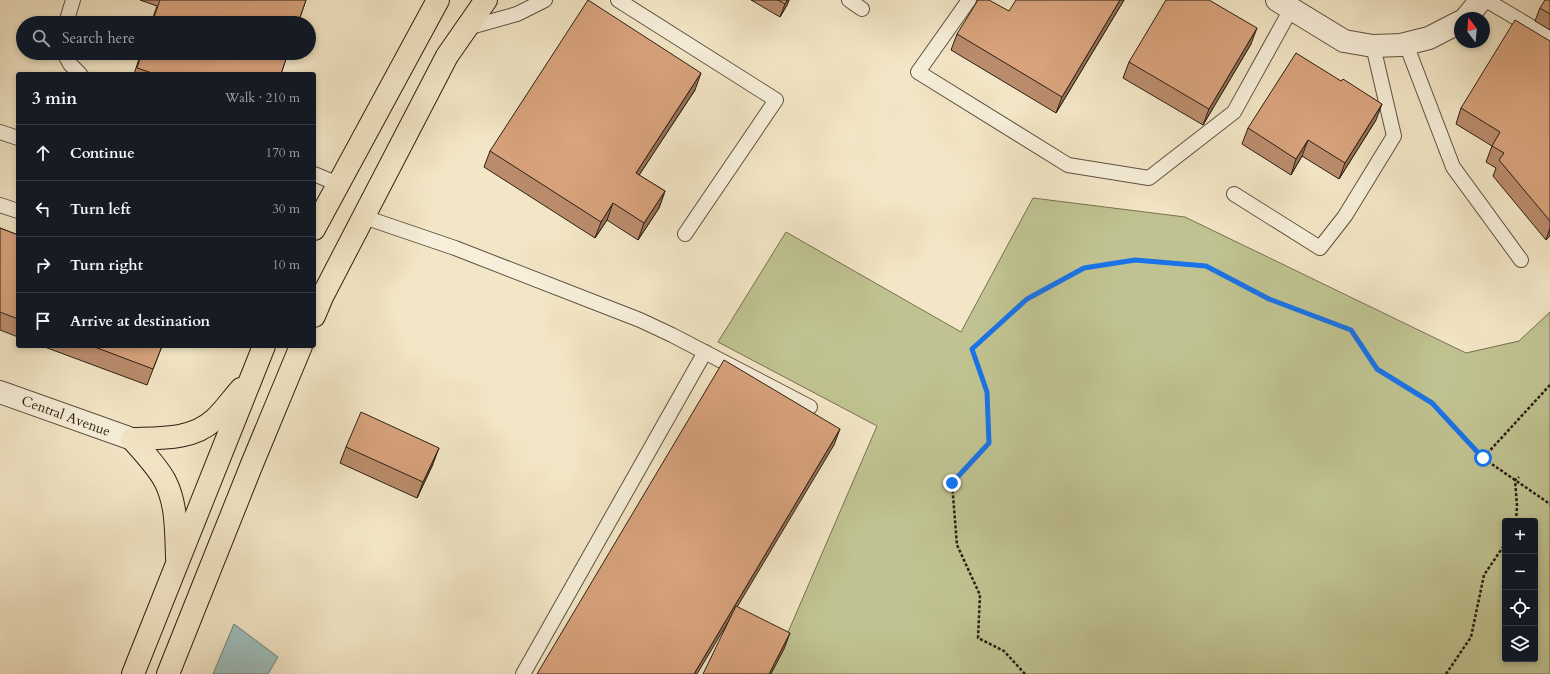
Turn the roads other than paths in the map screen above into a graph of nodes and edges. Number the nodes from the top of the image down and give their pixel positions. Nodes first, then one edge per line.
1 (73, 0) edge
2 (486, 0) edge
3 (545, 0) edge
4 (618, 0) edge
5 (849, 0) edge
6 (969, 0) edge
7 (1481, 0) edge
8 (1486, 0) edge
9 (433, 1) edge
10 (1284, 4) edge
11 (862, 9) dead end
12 (1471, 12) edge
13 (68, 16) edge
14 (1454, 25) edge
15 (467, 28) junction
16 (1550, 38) edge
17 (1406, 44) junction
18 (1373, 46) junction
19 (68, 60) edge
20 (78, 72) edge
21 (0, 132) edge
22 (16, 137) edge
23 (316, 175) edge
24 (338, 184) junction
25 (1234, 194) dead end
26 (0, 205) edge
27 (16, 210) edge
28 (364, 217) junction
29 (316, 225) edge
30 (685, 234) dead end
31 (1521, 260) dead end
32 (316, 311) edge
33 (263, 348) edge
34 (300, 348) edge
35 (705, 352) junction
36 (251, 378) junction
37 (0, 392) edge
38 (810, 407) dead end
39 (132, 439) junction
40 (178, 562) junction
41 (132, 674) edge
42 (168, 674) edge
43 (523, 674) edge

1 - 13 lane
2 - 15 highway
3 - 15 lane
4 - 30 lane
5 - 11 lane
6 - 10 lane
7 - 12 street
8 - 16 lane
9 - 24 highway
10 - 18 street
14 - 17 street
15 - 28 highway
17 - 18 street
17 - 31 lane
18 - 25 lane
19 - 20 lane
21 - 22 lane
23 - 24 lane
24 - 29 highway
26 - 27 lane
28 - 32 highway
28 - 35 lane
33 - 36 highway
34 - 42 highway
35 - 38 lane
35 - 43 lane
36 - 39 highway
36 - 40 highway
37 - 39 street, Central Avenue
39 - 40 highway
40 - 41 highway

